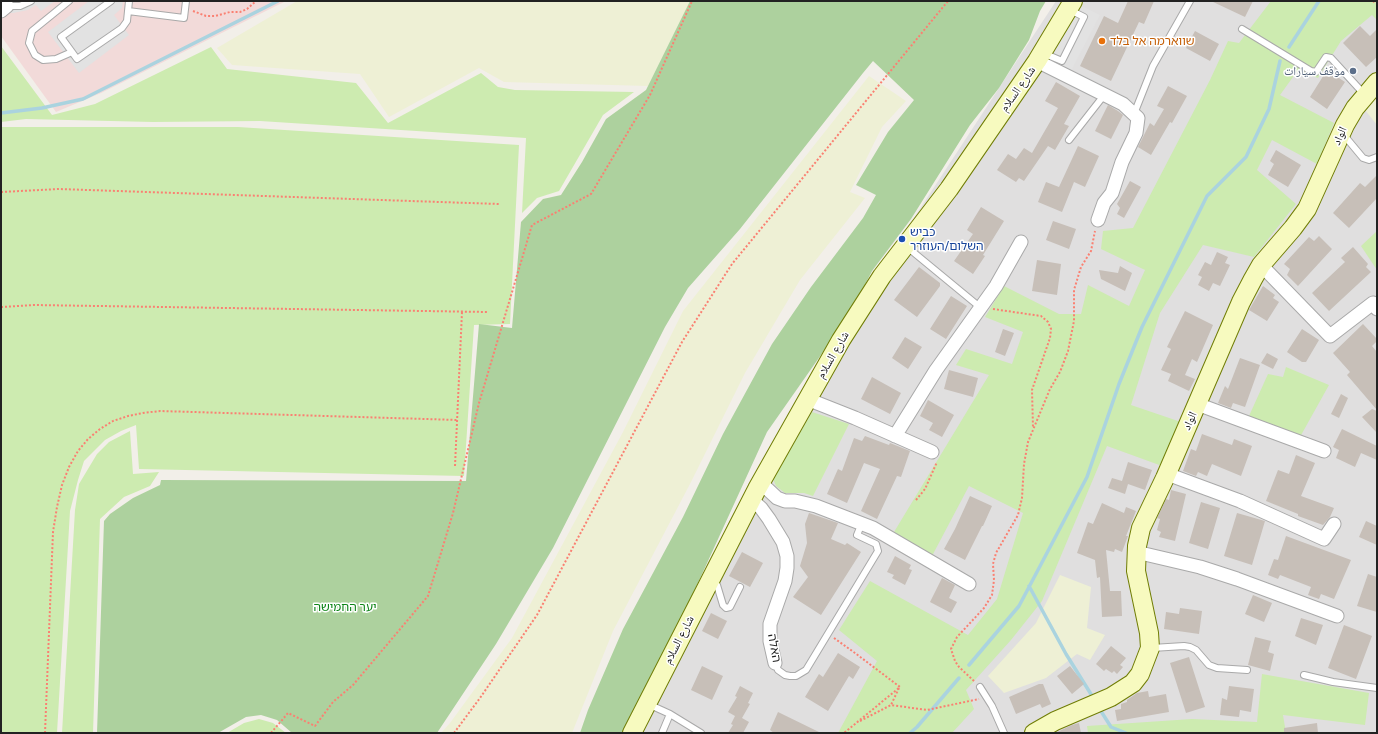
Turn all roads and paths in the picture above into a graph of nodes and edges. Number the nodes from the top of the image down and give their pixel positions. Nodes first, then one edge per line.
1 (31, 1) edge
2 (68, 1) edge
3 (111, 1) edge
4 (129, 1) edge
5 (256, 1) edge
6 (692, 1) edge
7 (948, 1) edge
8 (1190, 1) edge
9 (1373, 1) edge
10 (1377, 1) edge
11 (186, 3) edge
12 (1071, 5) edge
13 (4, 9) edge
14 (128, 11) junction
15 (1242, 29) dead end
16 (72, 52) junction
17 (1040, 56) junction
18 (1377, 82) edge
19 (1105, 94) junction
20 (1365, 96) junction
21 (1134, 114) junction
22 (1342, 132) junction
23 (1069, 140) dead end
24 (1377, 157) edge
25 (1, 192) edge
26 (499, 204) dead end
27 (1098, 220) joint
28 (1021, 242) dead end
29 (905, 246) junction
30 (1261, 265) junction
31 (1376, 304) edge
32 (1, 307) edge
33 (981, 308) junction
34 (462, 311) junction
35 (488, 312) dead end
36 (807, 399) junction
37 (1197, 404) junction
38 (458, 420) junction
39 (1033, 429) junction
40 (895, 436) junction
41 (1324, 451) dead end
42 (932, 452) joint
43 (455, 466) dead end
44 (1167, 474) junction
45 (761, 483) junction
46 (752, 500) junction
47 (916, 500) dead end
48 (862, 523) junction
49 (1334, 524) dead end
50 (1136, 552) junction
51 (710, 579) junction
52 (969, 584) dead end
53 (740, 587) dead end
54 (1337, 616) dead end
55 (827, 633) junction
56 (1150, 648) junction
57 (775, 663) joint
58 (1247, 670) dead end
59 (1304, 675) dead end
60 (900, 687) junction
61 (980, 687) joint
62 (1377, 688) edge
63 (987, 698) junction
64 (647, 703) junction
65 (891, 705) junction
66 (670, 714) junction
67 (856, 723) junction
68 (45, 733) edge
69 (271, 733) edge
70 (454, 733) edge
71 (632, 733) edge
72 (662, 733) edge
73 (701, 733) edge
74 (844, 733) edge
75 (1004, 733) edge
76 (1034, 733) edge

1 - 13 lane
2 - 16 lane
3 - 16 lane
4 - 14 lane
5 - 11 path
6 - 69 path
7 - 70 path
8 - 21 lane
9 - 10 path
11 - 14 lane
12 - 17 main road, شارع السلام
14 - 16 lane
15 - 20 lane
17 - 19 street
17 - 29 main road, شارع السلام
18 - 20 main road, الواد
19 - 21 street
19 - 23 lane
20 - 22 main road, الواد
21 - 27 street
22 - 24 lane
22 - 30 main road, الواد
25 - 26 path
27 - 39 path
28 - 33 street
29 - 33 lane
29 - 36 main road, شارع السلام
30 - 31 street
30 - 37 main road, الواد
32 - 34 path
33 - 39 path
33 - 40 street
34 - 35 path
34 - 38 path
36 - 40 street
36 - 45 main road, شارع السلام
37 - 41 street
37 - 44 main road, الواد
38 - 43 path
38 - 68 path
39 - 61 path
40 - 42 street
42 - 47 path
44 - 49 street
44 - 50 main road, الواد
45 - 46 main road, شارع السلام
45 - 48 street
46 - 51 main road, شارع السلام
46 - 57 street, האלה
48 - 52 street
48 - 55 lane, האלה
50 - 54 street
50 - 56 main road, الواد
51 - 53 lane
51 - 64 main road, شارع السلام
55 - 57 lane, האלה
55 - 60 path
56 - 58 lane
56 - 76 main road, الواد
59 - 62 lane
60 - 65 path
60 - 67 path
61 - 63 lane
63 - 65 path
63 - 75 lane
64 - 66 lane
64 - 71 main road, شارع السلام
65 - 67 path
66 - 72 lane
66 - 73 lane
67 - 74 path

